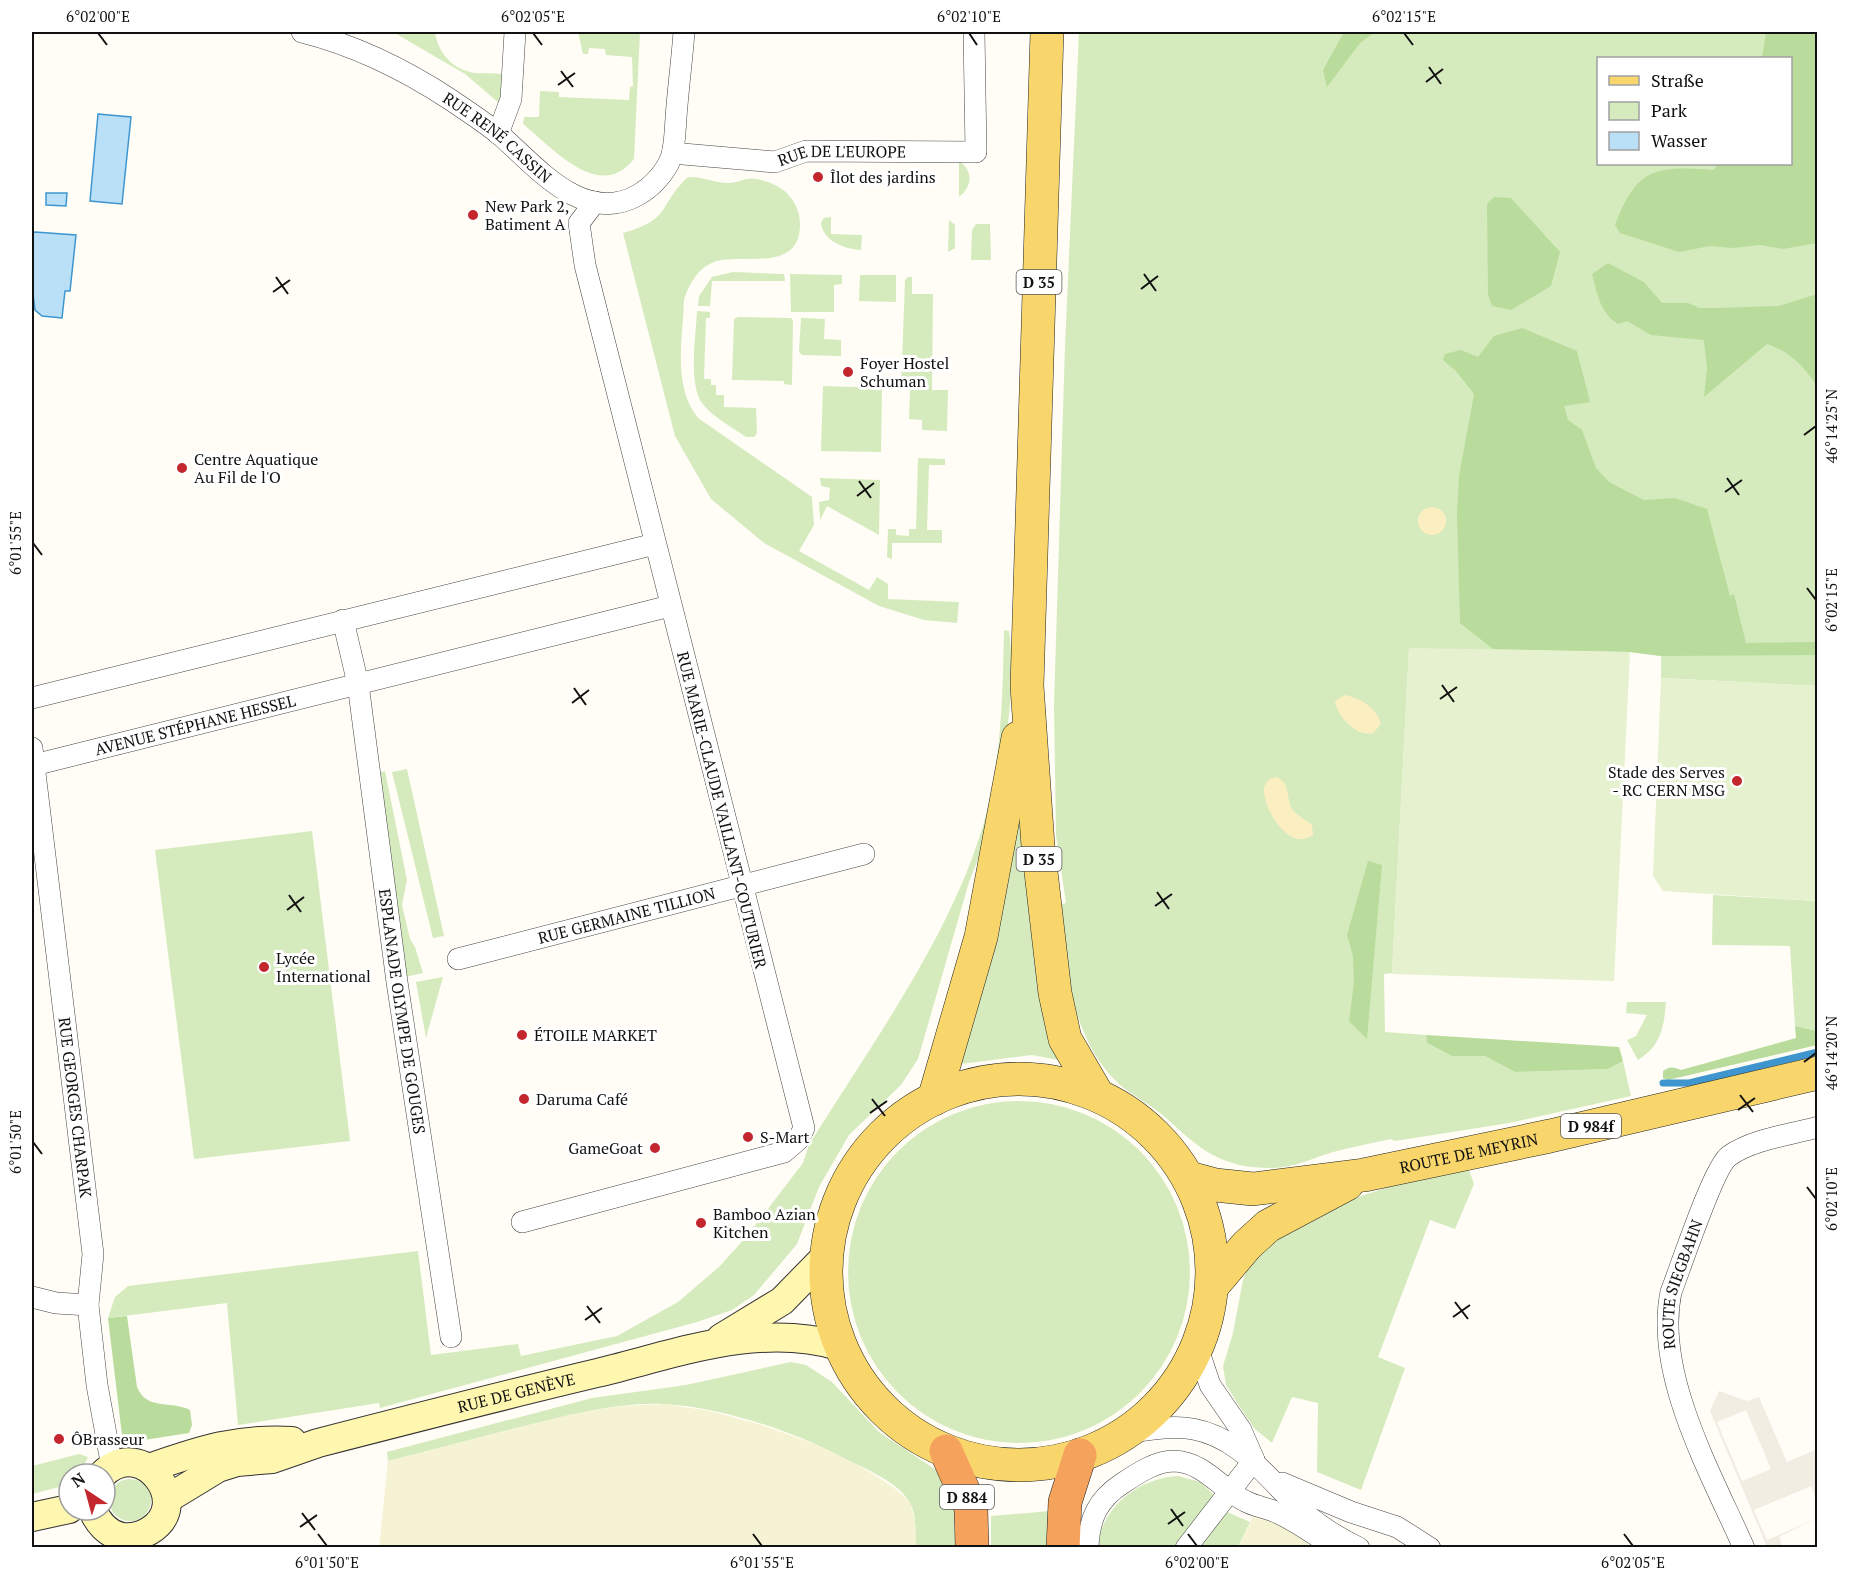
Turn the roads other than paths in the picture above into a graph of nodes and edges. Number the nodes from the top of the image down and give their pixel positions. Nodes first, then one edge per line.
1 (306, 32) edge
2 (515, 32) edge
3 (684, 32) edge
4 (974, 32) edge
5 (1047, 32) edge
6 (498, 134) junction
7 (673, 151) junction
8 (595, 202) junction
9 (655, 544) junction
10 (670, 606) junction
11 (343, 620) junction
12 (358, 684) junction
13 (1027, 686) junction
14 (32, 698) edge
15 (33, 756) edge
16 (864, 854) dead end
17 (741, 887) junction
18 (458, 959) dead end
19 (1818, 1073) edge
20 (1097, 1094) junction
21 (934, 1099) junction
22 (1818, 1127) edge
23 (1364, 1175) junction
24 (1189, 1178) junction
25 (522, 1222) dead end
26 (826, 1256) junction
27 (1214, 1284) junction
28 (32, 1297) edge
29 (87, 1305) junction
30 (451, 1337) dead end
31 (714, 1342) junction
32 (839, 1346) junction
33 (1197, 1346) junction
34 (1124, 1433) junction
35 (318, 1443) junction
36 (946, 1451) junction
37 (1080, 1455) junction
38 (1254, 1460) junction
39 (107, 1462) edge
40 (117, 1467) edge
41 (149, 1468) junction
42 (1273, 1480) junction
43 (1230, 1491) junction
44 (166, 1499) junction
45 (57, 1512) edge
46 (32, 1517) edge
47 (99, 1522) edge
48 (141, 1542) edge
49 (972, 1548) edge
50 (1063, 1548) edge
51 (1088, 1548) edge
52 (1186, 1548) edge
53 (1335, 1548) edge
54 (1359, 1548) edge
55 (1430, 1548) edge
56 (1744, 1548) edge

1 - 6 street, RUE RENÉ CASSIN
2 - 6 street
3 - 7 street
4 - 7 street, RUE DE L'EUROPE
5 - 13 main road, D 35
6 - 8 street, RUE RENÉ CASSIN
7 - 8 street, RUE RENÉ CASSIN
8 - 9 street, RUE MARIE-CLAUDE VAILLANT-COUTURIER
9 - 10 street, RUE MARIE-CLAUDE VAILLANT-COUTURIER
9 - 11 street
10 - 12 street, AVENUE STÉPHANE HESSEL
10 - 17 street, RUE MARIE-CLAUDE VAILLANT-COUTURIER
11 - 12 street
11 - 14 street
12 - 15 street, AVENUE STÉPHANE HESSEL
12 - 30 street, ESPLANADE OLYMPE DE GOUGES
13 - 20 main road, D 35
13 - 21 main road, D 35
15 - 29 street, RUE GEORGES CHARPAK
16 - 17 street, RUE GERMAINE TILLION
17 - 18 street, RUE GERMAINE TILLION
17 - 25 street, RUE MARIE-CLAUDE VAILLANT-COUTURIER
19 - 23 main road, ROUTE DE MEYRIN / D 984f
20 - 21 main road
20 - 24 main road
21 - 26 main road
22 - 56 street, ROUTE SIEGBAHN
23 - 24 main road, ROUTE DE MEYRIN / D 984f
23 - 27 main road, ROUTE DE MEYRIN / D 984f
24 - 27 main road
26 - 31 street, RUE DE GENÈVE
26 - 32 main road
27 - 33 main road
28 - 29 street
29 - 39 street, RUE GEORGES CHARPAK
31 - 32 street, RUE DE GENÈVE
31 - 35 street, RUE DE GENÈVE
32 - 36 main road
33 - 34 main road
33 - 38 street
34 - 37 main road
34 - 38 street
35 - 41 street, RUE DE GENÈVE
35 - 44 street, RUE DE GENÈVE
36 - 37 main road
36 - 49 highway, D 884
37 - 50 highway
38 - 42 street
38 - 43 street
40 - 41 street
41 - 44 street
42 - 54 street
42 - 55 street
43 - 51 street
43 - 52 street
43 - 53 street
44 - 48 street
45 - 46 street
47 - 48 street

